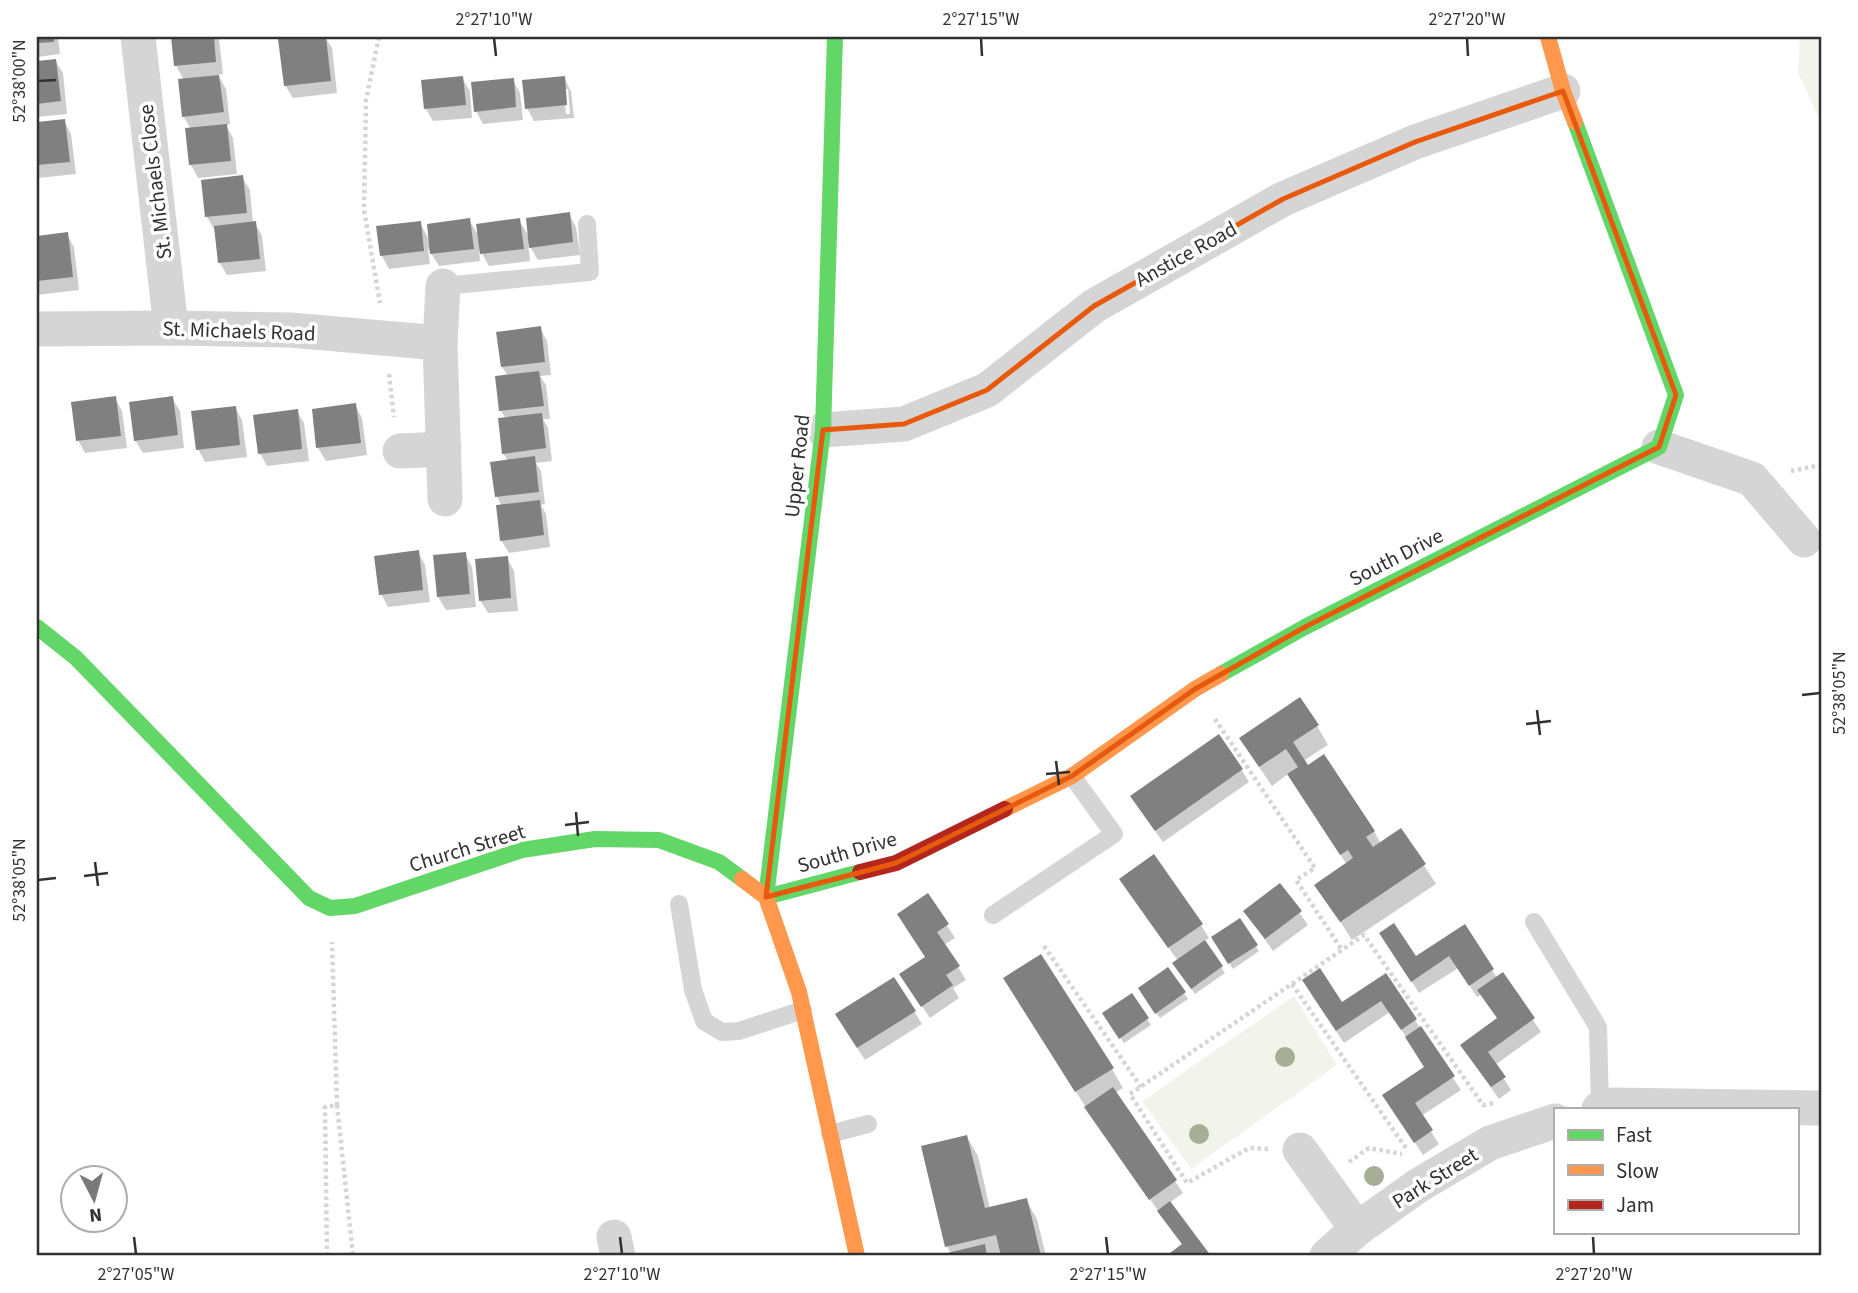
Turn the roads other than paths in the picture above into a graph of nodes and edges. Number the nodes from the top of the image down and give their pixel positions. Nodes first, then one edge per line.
1 (138, 37) edge
2 (835, 37) edge
3 (1548, 37) edge
4 (1563, 91) junction
5 (587, 224) dead end
6 (443, 286) joint
7 (172, 328) junction
8 (37, 329) edge
9 (440, 343) junction
10 (823, 430) junction
11 (1660, 447) junction
12 (444, 449) junction
13 (400, 451) road end
14 (445, 499) dead end
15 (1804, 541) dead end
16 (37, 626) edge
17 (1072, 776) junction
18 (766, 897) junction
19 (679, 904) dead end
20 (993, 915) dead end
21 (1534, 922) dead end
22 (803, 1010) junction
23 (1599, 1108) edge
24 (1602, 1108) edge
25 (1821, 1108) edge
26 (1554, 1121) edge
27 (868, 1124) dead end
28 (830, 1134) junction
29 (1300, 1150) road end
30 (1357, 1229) junction
31 (857, 1256) edge
32 (1327, 1256) edge

1 - 7 street, St. Michaels Close
2 - 10 street, Upper Road
3 - 4 street
4 - 10 street, Anstice Road
4 - 11 street
5 - 6 lane
6 - 9 street
7 - 8 street, St. Michaels Road
7 - 9 street, St. Michaels Road
9 - 12 street
10 - 18 street, Upper Road
11 - 15 street
11 - 17 street, South Drive
12 - 13 street
12 - 14 street
16 - 18 street, Church Street
17 - 18 street, South Drive
17 - 20 lane
18 - 22 street
19 - 22 lane
21 - 23 lane
22 - 28 street
24 - 25 street
26 - 30 street, Park Street
27 - 28 lane
28 - 31 street
29 - 30 street
30 - 32 street, Park Street

